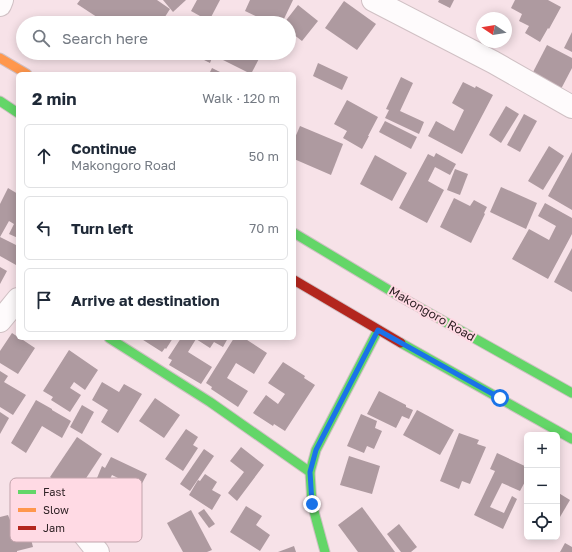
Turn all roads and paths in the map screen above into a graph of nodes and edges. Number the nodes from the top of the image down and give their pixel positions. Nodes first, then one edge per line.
1 (2, 0) edge
2 (373, 0) edge
3 (0, 5) edge
4 (0, 58) edge
5 (24, 72) edge
6 (0, 101) edge
7 (572, 107) edge
8 (16, 112) edge
9 (296, 234) edge
10 (296, 281) edge
11 (16, 301) edge
12 (0, 321) edge
13 (378, 330) junction
14 (112, 340) edge
15 (572, 394) edge
16 (572, 439) edge
17 (310, 472) junction
18 (90, 542) edge
19 (98, 552) edge
20 (326, 552) edge

1 - 3 street
2 - 7 street
4 - 5 main road
6 - 8 main road
9 - 15 main road, Makongoro Road
10 - 13 main road
11 - 12 street
13 - 16 main road
13 - 17 main road
14 - 17 main road
17 - 20 main road
18 - 19 street

